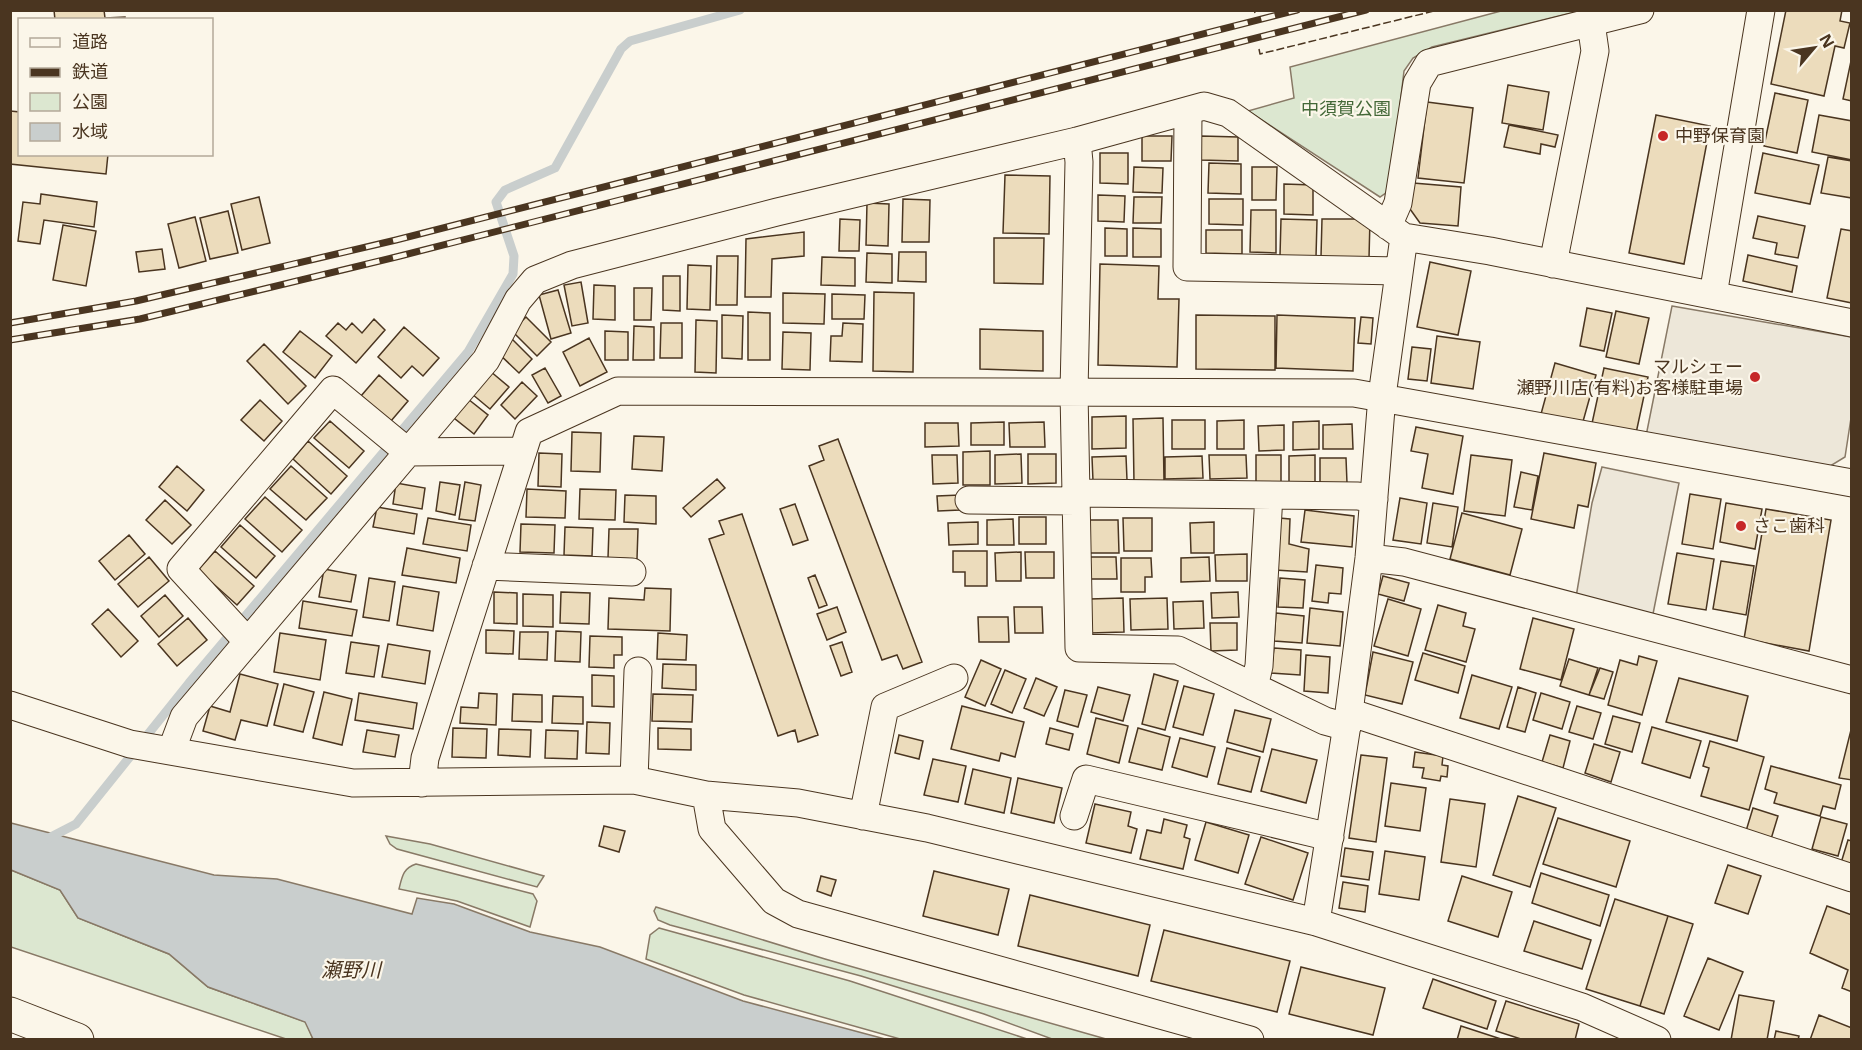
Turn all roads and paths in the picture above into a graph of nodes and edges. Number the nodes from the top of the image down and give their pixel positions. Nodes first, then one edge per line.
1 (1640, 10) edge
2 (1761, 10) edge
3 (1591, 23) junction
4 (1188, 111) junction
5 (1077, 141) junction
6 (1396, 232) junction
7 (1553, 264) junction
8 (1399, 271) junction
9 (1713, 295) junction
10 (1851, 323) edge
11 (1074, 392) junction
12 (1383, 396) junction
13 (523, 451) junction
14 (408, 452) junction
15 (1851, 483) edge
16 (1269, 495) junction
17 (1076, 497) junction
18 (969, 500) dead end
19 (1374, 500) junction
20 (1369, 558) junction
21 (486, 566) junction
22 (632, 573) dead end
23 (247, 641) junction
24 (638, 671) dead end
25 (954, 678) dead end
26 (1851, 680) edge
27 (1254, 687) junction
28 (10, 705) edge
29 (1348, 719) junction
30 (168, 749) junction
31 (634, 780) junction
32 (422, 783) junction
33 (706, 795) junction
34 (863, 816) junction
35 (1074, 816) dead end
36 (1330, 837) junction
37 (1851, 878) edge
38 (1316, 922) junction
39 (10, 1014) edge
40 (77, 1040) edge
41 (1250, 1040) edge
42 (1657, 1040) edge

1 - 3 street
2 - 9 street
3 - 6 street
3 - 7 street
4 - 5 street
4 - 6 street
4 - 8 street
5 - 11 street
5 - 14 street
6 - 7 street
6 - 8 street
7 - 9 street
8 - 12 street
9 - 10 street
11 - 12 street
11 - 13 street
11 - 17 street
12 - 15 street
12 - 19 street
13 - 14 street
13 - 21 street
14 - 23 street
14 - 23 street
16 - 17 street
16 - 19 street
16 - 27 street
17 - 18 street
17 - 27 street
19 - 20 street
20 - 26 street
20 - 29 street
21 - 22 street
21 - 32 street
23 - 30 street
24 - 31 street
25 - 34 street
27 - 29 street
28 - 30 street
29 - 36 street
29 - 37 street
30 - 32 street
31 - 32 street
31 - 33 street
33 - 34 street
33 - 41 street
34 - 38 street
35 - 36 street
36 - 38 street
38 - 42 street
39 - 40 highway

